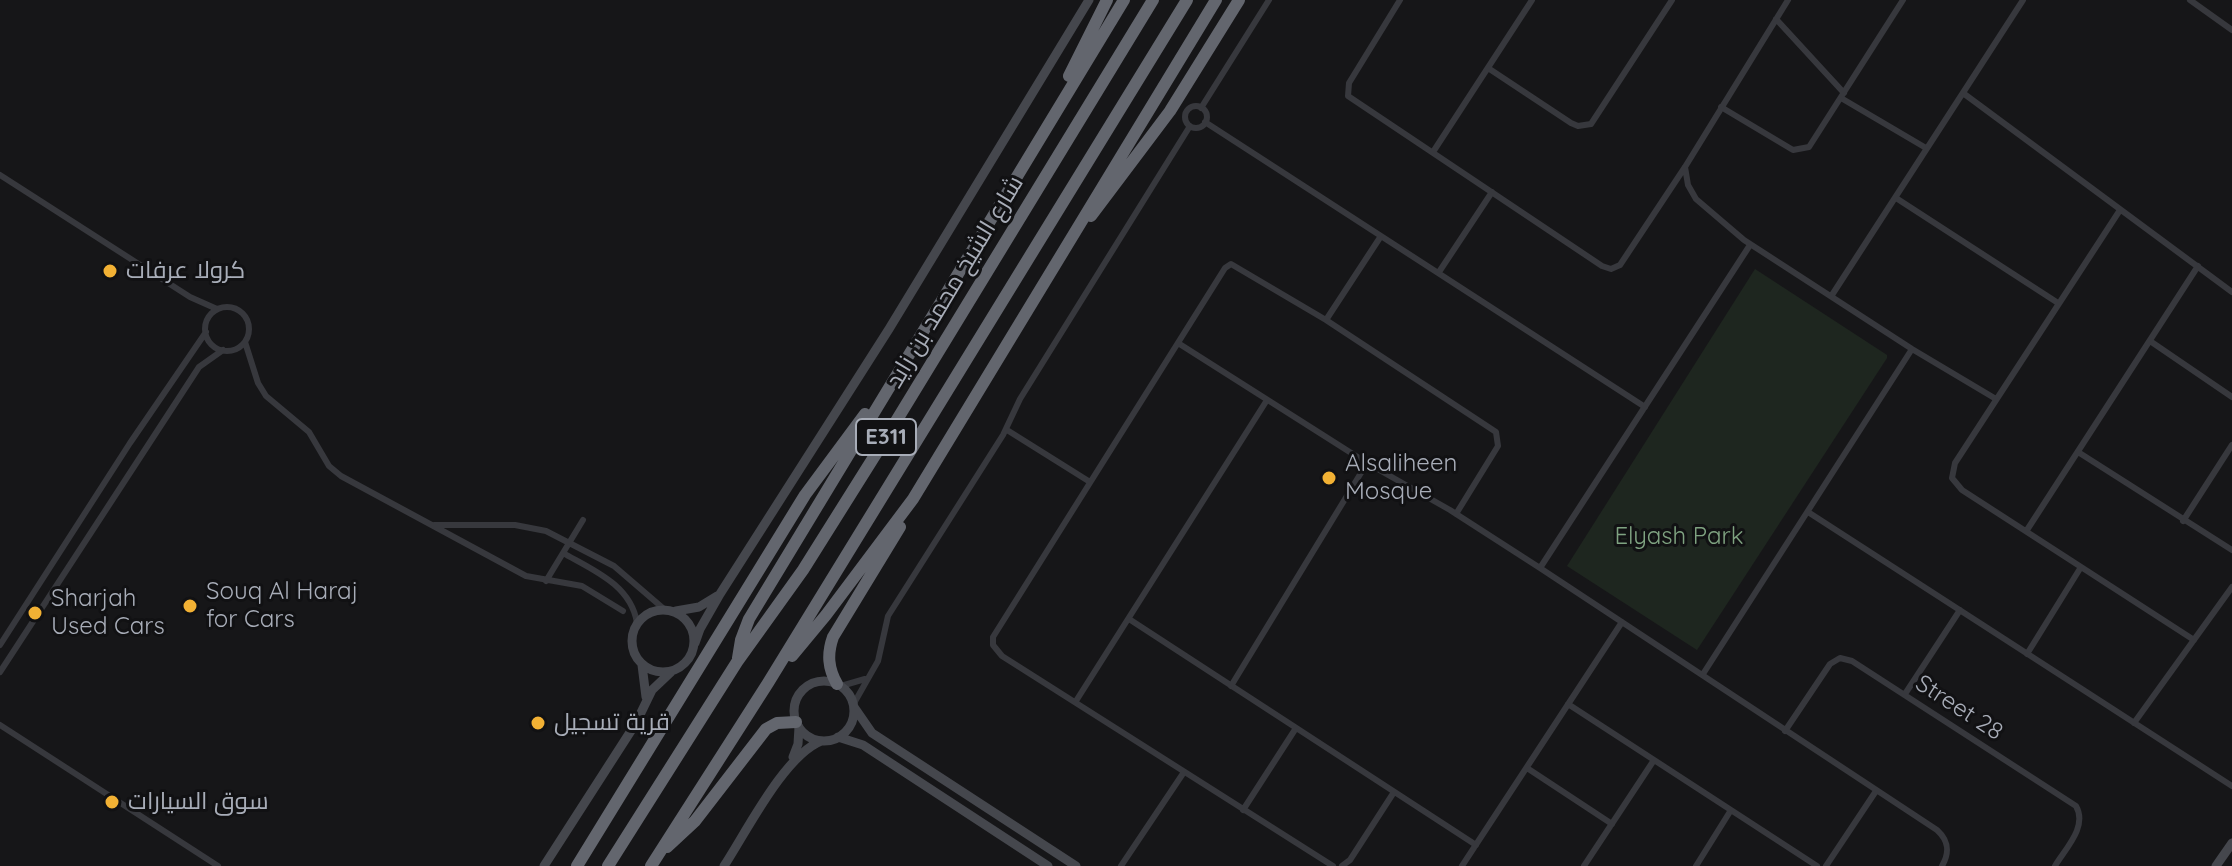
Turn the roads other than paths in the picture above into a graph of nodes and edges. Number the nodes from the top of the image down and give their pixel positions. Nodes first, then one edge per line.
1 (1089, 0) edge
2 (1107, 0) edge
3 (1124, 0) edge
4 (1153, 0) edge
5 (1187, 0) edge
6 (1216, 0) edge
7 (1239, 0) edge
8 (1269, 0) edge
9 (1400, 0) edge
10 (1532, 0) edge
11 (1788, 0) edge
12 (1903, 0) edge
13 (2023, 0) edge
14 (2190, 0) edge
15 (1669, 1) edge
16 (1776, 19) junction
17 (2232, 30) edge
18 (1488, 68) junction
19 (1963, 93) junction
20 (1843, 96) junction
21 (1721, 107) junction
22 (1201, 108) junction
23 (1205, 122) junction
24 (1047, 124) junction
25 (1190, 126) junction
26 (1926, 148) junction
27 (1433, 152) junction
28 (1685, 167) junction
29 (0, 175) edge
30 (1492, 192) junction
31 (1896, 198) junction
32 (2120, 210) junction
33 (1075, 233) junction
34 (1381, 236) junction
35 (1750, 245) junction
36 (2198, 266) junction
37 (1439, 272) junction
38 (2232, 292) edge
39 (1832, 295) junction
40 (2058, 303) junction
41 (217, 309) junction
42 (1326, 320) junction
43 (206, 332) junction
44 (2150, 341) junction
45 (245, 342) junction
46 (1178, 343) junction
47 (1912, 349) junction
48 (223, 350) junction
49 (888, 387) junction
50 (2232, 397) edge
51 (1996, 399) junction
52 (1267, 400) junction
53 (1645, 407) junction
54 (1007, 430) junction
55 (2232, 445) edge
56 (2078, 452) junction
57 (1367, 463) junction
58 (1090, 482) junction
59 (913, 499) junction
60 (1808, 512) junction
61 (1456, 514) junction
62 (583, 520) dead end
63 (2183, 521) junction
64 (430, 525) junction
65 (2027, 530) junction
66 (569, 542) junction
67 (2232, 550) edge
68 (563, 553) junction
69 (2081, 567) junction
70 (1540, 568) junction
71 (546, 581) junction
72 (2232, 587) edge
73 (720, 594) junction
74 (669, 610) junction
75 (1960, 610) junction
76 (623, 611) dead end
77 (1129, 619) junction
78 (1622, 622) junction
79 (637, 623) junction
80 (2194, 640) junction
81 (695, 643) junction
82 (0, 645) edge
83 (2027, 654) junction
84 (737, 662) junction
85 (642, 664) junction
86 (0, 672) edge
87 (671, 672) junction
88 (1703, 674) junction
89 (869, 677) junction
90 (768, 683) junction
91 (839, 685) junction
92 (1231, 686) junction
93 (1905, 694) junction
94 (646, 701) junction
95 (1076, 701) junction
96 (1568, 704) junction
97 (853, 706) junction
98 (2134, 723) junction
99 (0, 725) edge
100 (797, 725) junction
101 (1296, 728) junction
102 (1785, 731) junction
103 (838, 737) junction
104 (823, 741) junction
105 (1654, 760) junction
106 (1527, 768) junction
107 (786, 771) junction
108 (1184, 772) junction
109 (2232, 786) edge
110 (1876, 791) junction
111 (1394, 792) junction
112 (951, 803) junction
113 (984, 807) junction
114 (1243, 810) junction
115 (1731, 810) junction
116 (1612, 824) junction
117 (2232, 843) edge
118 (1476, 845) junction
119 (659, 854) junction
120 (218, 866) edge
121 (544, 866) edge
122 (577, 866) edge
123 (608, 866) edge
124 (651, 866) edge
125 (724, 866) edge
126 (1048, 866) edge
127 (1076, 866) edge
128 (1121, 866) edge
129 (1333, 866) edge
130 (1342, 866) edge
131 (1462, 866) edge
132 (1584, 866) edge
133 (1696, 866) edge
134 (1817, 866) edge
135 (1826, 866) edge
136 (1942, 866) edge
137 (2055, 866) edge
138 (2216, 866) edge

1 - 73 street
2 - 24 highway
3 - 24 highway
4 - 84 highway, شارع الشيخ محمد بن زايد / E311
5 - 90 highway, شارع الشيخ محمد بن زايد / E311
6 - 33 highway
7 - 33 highway
8 - 22 street
9 - 27 street
10 - 18 street
11 - 16 street
12 - 20 street
13 - 19 street
14 - 17 street
15 - 18 street
16 - 20 street
16 - 21 street
18 - 27 street
19 - 26 street
19 - 32 street
20 - 21 street
20 - 26 street
21 - 28 street
22 - 23 street
22 - 25 street
23 - 25 street
23 - 34 street
24 - 49 highway
25 - 54 street
26 - 31 street
27 - 30 street
28 - 30 street
28 - 35 street
29 - 41 street
30 - 37 street
31 - 39 street
31 - 40 street
32 - 36 street
32 - 40 street
33 - 59 highway
34 - 37 street
34 - 42 street
35 - 39 street
35 - 53 street
36 - 38 street
36 - 44 street
37 - 53 street
39 - 47 street
40 - 51 street
41 - 43 street
41 - 45 street
42 - 46 street
42 - 61 street
43 - 48 street
43 - 82 street
44 - 50 street
44 - 56 street
45 - 48 street
45 - 64 street
46 - 52 street
46 - 58 street
47 - 51 street
47 - 60 street
48 - 86 street
49 - 84 highway
49 - 122 highway
51 - 65 street
52 - 57 street
52 - 77 street
53 - 70 street
54 - 58 street
54 - 89 street
55 - 63 street
56 - 63 street
56 - 65 street
57 - 61 street
57 - 92 street
58 - 95 street
59 - 90 highway
59 - 91 highway
60 - 75 street
60 - 88 street
61 - 70 street
62 - 66 street
63 - 67 street
64 - 66 street
64 - 71 street
65 - 69 street
66 - 68 street
66 - 74 street
68 - 71 street
68 - 79 street
69 - 80 street
69 - 83 street
70 - 78 street
71 - 76 street
72 - 80 street
73 - 74 street
73 - 81 street
74 - 79 street
74 - 81 street
75 - 83 street
75 - 93 street
77 - 92 street
77 - 95 street
78 - 88 street
78 - 96 street
79 - 85 street
80 - 98 street
81 - 87 street
83 - 98 street
84 - 123 highway, شارع الشيخ محمد بن زايد / E311
85 - 87 street
85 - 94 street
87 - 94 street
88 - 102 street
89 - 91 street
89 - 97 street
90 - 119 highway, شارع الشيخ محمد بن زايد / E311
91 - 97 street
91 - 100 street
92 - 101 street
93 - 102 street, Street 28
93 - 137 street, Street 28
94 - 121 street
95 - 108 street
96 - 105 street
96 - 106 street
97 - 103 street
97 - 113 street
98 - 109 street
99 - 120 street
100 - 104 street
100 - 107 street
100 - 119 highway
101 - 111 street
101 - 114 street
102 - 110 street
103 - 104 street
103 - 112 street
104 - 107 street
105 - 115 street
105 - 116 street
106 - 116 street
106 - 118 street
107 - 125 street
108 - 114 street
108 - 128 street
110 - 135 street
110 - 136 street
111 - 118 street
111 - 130 street
112 - 113 street
112 - 126 street
113 - 127 street
114 - 129 street
115 - 133 street
115 - 134 street
116 - 132 street
117 - 138 street
118 - 131 street
119 - 124 highway, شارع الشيخ محمد بن زايد / E311

